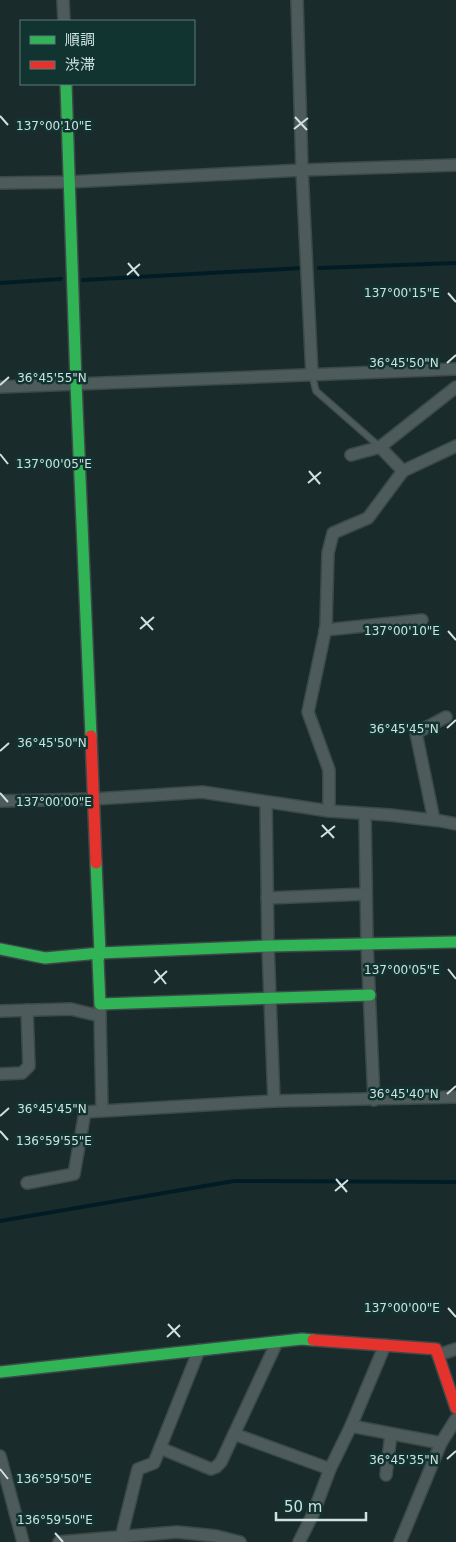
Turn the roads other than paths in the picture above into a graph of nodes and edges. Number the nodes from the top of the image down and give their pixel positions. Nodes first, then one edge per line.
1 (63, 0) edge
2 (298, 0) edge
3 (64, 20) edge
4 (66, 85) edge
5 (456, 165) edge
6 (302, 170) junction
7 (69, 182) junction
8 (0, 184) edge
9 (456, 368) edge
10 (312, 375) junction
11 (76, 383) junction
12 (0, 387) edge
13 (456, 387) edge
14 (456, 446) edge
15 (380, 447) junction
16 (351, 455) dead end
17 (403, 471) junction
18 (422, 620) dead end
19 (325, 630) junction
20 (446, 717) dead end
21 (94, 799) junction
22 (0, 801) edge
23 (266, 802) junction
24 (329, 811) junction
25 (365, 814) junction
26 (434, 820) junction
27 (456, 824) edge
28 (366, 894) junction
29 (268, 898) junction
30 (456, 942) edge
31 (367, 944) junction
32 (268, 946) junction
33 (0, 949) edge
34 (100, 953) junction
35 (370, 995) junction
36 (271, 998) junction
37 (100, 1004) junction
38 (27, 1010) junction
39 (0, 1011) edge
40 (100, 1016) junction
41 (0, 1074) edge
42 (456, 1097) edge
43 (374, 1100) junction
44 (274, 1101) junction
45 (102, 1110) junction
46 (27, 1183) dead end
47 (277, 1342) junction
48 (384, 1345) junction
49 (456, 1349) edge
50 (199, 1350) junction
51 (438, 1355) junction
52 (0, 1372) edge
53 (456, 1408) edge
54 (456, 1419) edge
55 (351, 1426) junction
56 (234, 1434) junction
57 (391, 1434) junction
58 (441, 1443) junction
59 (160, 1448) junction
60 (0, 1456) edge
61 (330, 1469) junction
62 (386, 1475) dead end
63 (120, 1539) edge
64 (23, 1542) edge
65 (59, 1542) edge
66 (240, 1542) edge
67 (299, 1542) edge
68 (400, 1542) edge

1 - 3 street
2 - 6 street
4 - 7 street
5 - 6 street
6 - 7 street
6 - 10 street
7 - 8 street
7 - 11 street
9 - 10 street
10 - 11 street
10 - 15 lane
11 - 12 street
11 - 21 street
13 - 15 street
14 - 17 street
15 - 16 street
15 - 17 street
17 - 19 street
18 - 19 street
19 - 24 street
20 - 26 street
21 - 22 street
21 - 23 street
21 - 34 street
23 - 24 street
23 - 29 street
24 - 25 street
25 - 26 street
25 - 28 street
26 - 27 street
28 - 29 street
28 - 31 street
29 - 32 street
30 - 31 street
31 - 32 street
31 - 35 street
32 - 34 street
32 - 36 street
33 - 34 street
34 - 37 street
35 - 36 street
35 - 43 street
36 - 37 street
36 - 44 street
37 - 40 street
38 - 39 street
38 - 40 street
38 - 41 street
40 - 45 street
42 - 43 street
43 - 44 street
44 - 45 street
45 - 46 street
47 - 48 street
47 - 50 street
47 - 56 street
48 - 51 street
48 - 55 street
49 - 51 street
50 - 52 street
50 - 59 street
51 - 53 street
54 - 58 street
55 - 57 street
55 - 61 street
56 - 59 street
56 - 61 street
57 - 58 street
57 - 62 street
58 - 68 street
59 - 63 street
60 - 64 street
61 - 67 street
63 - 65 street
63 - 66 street

